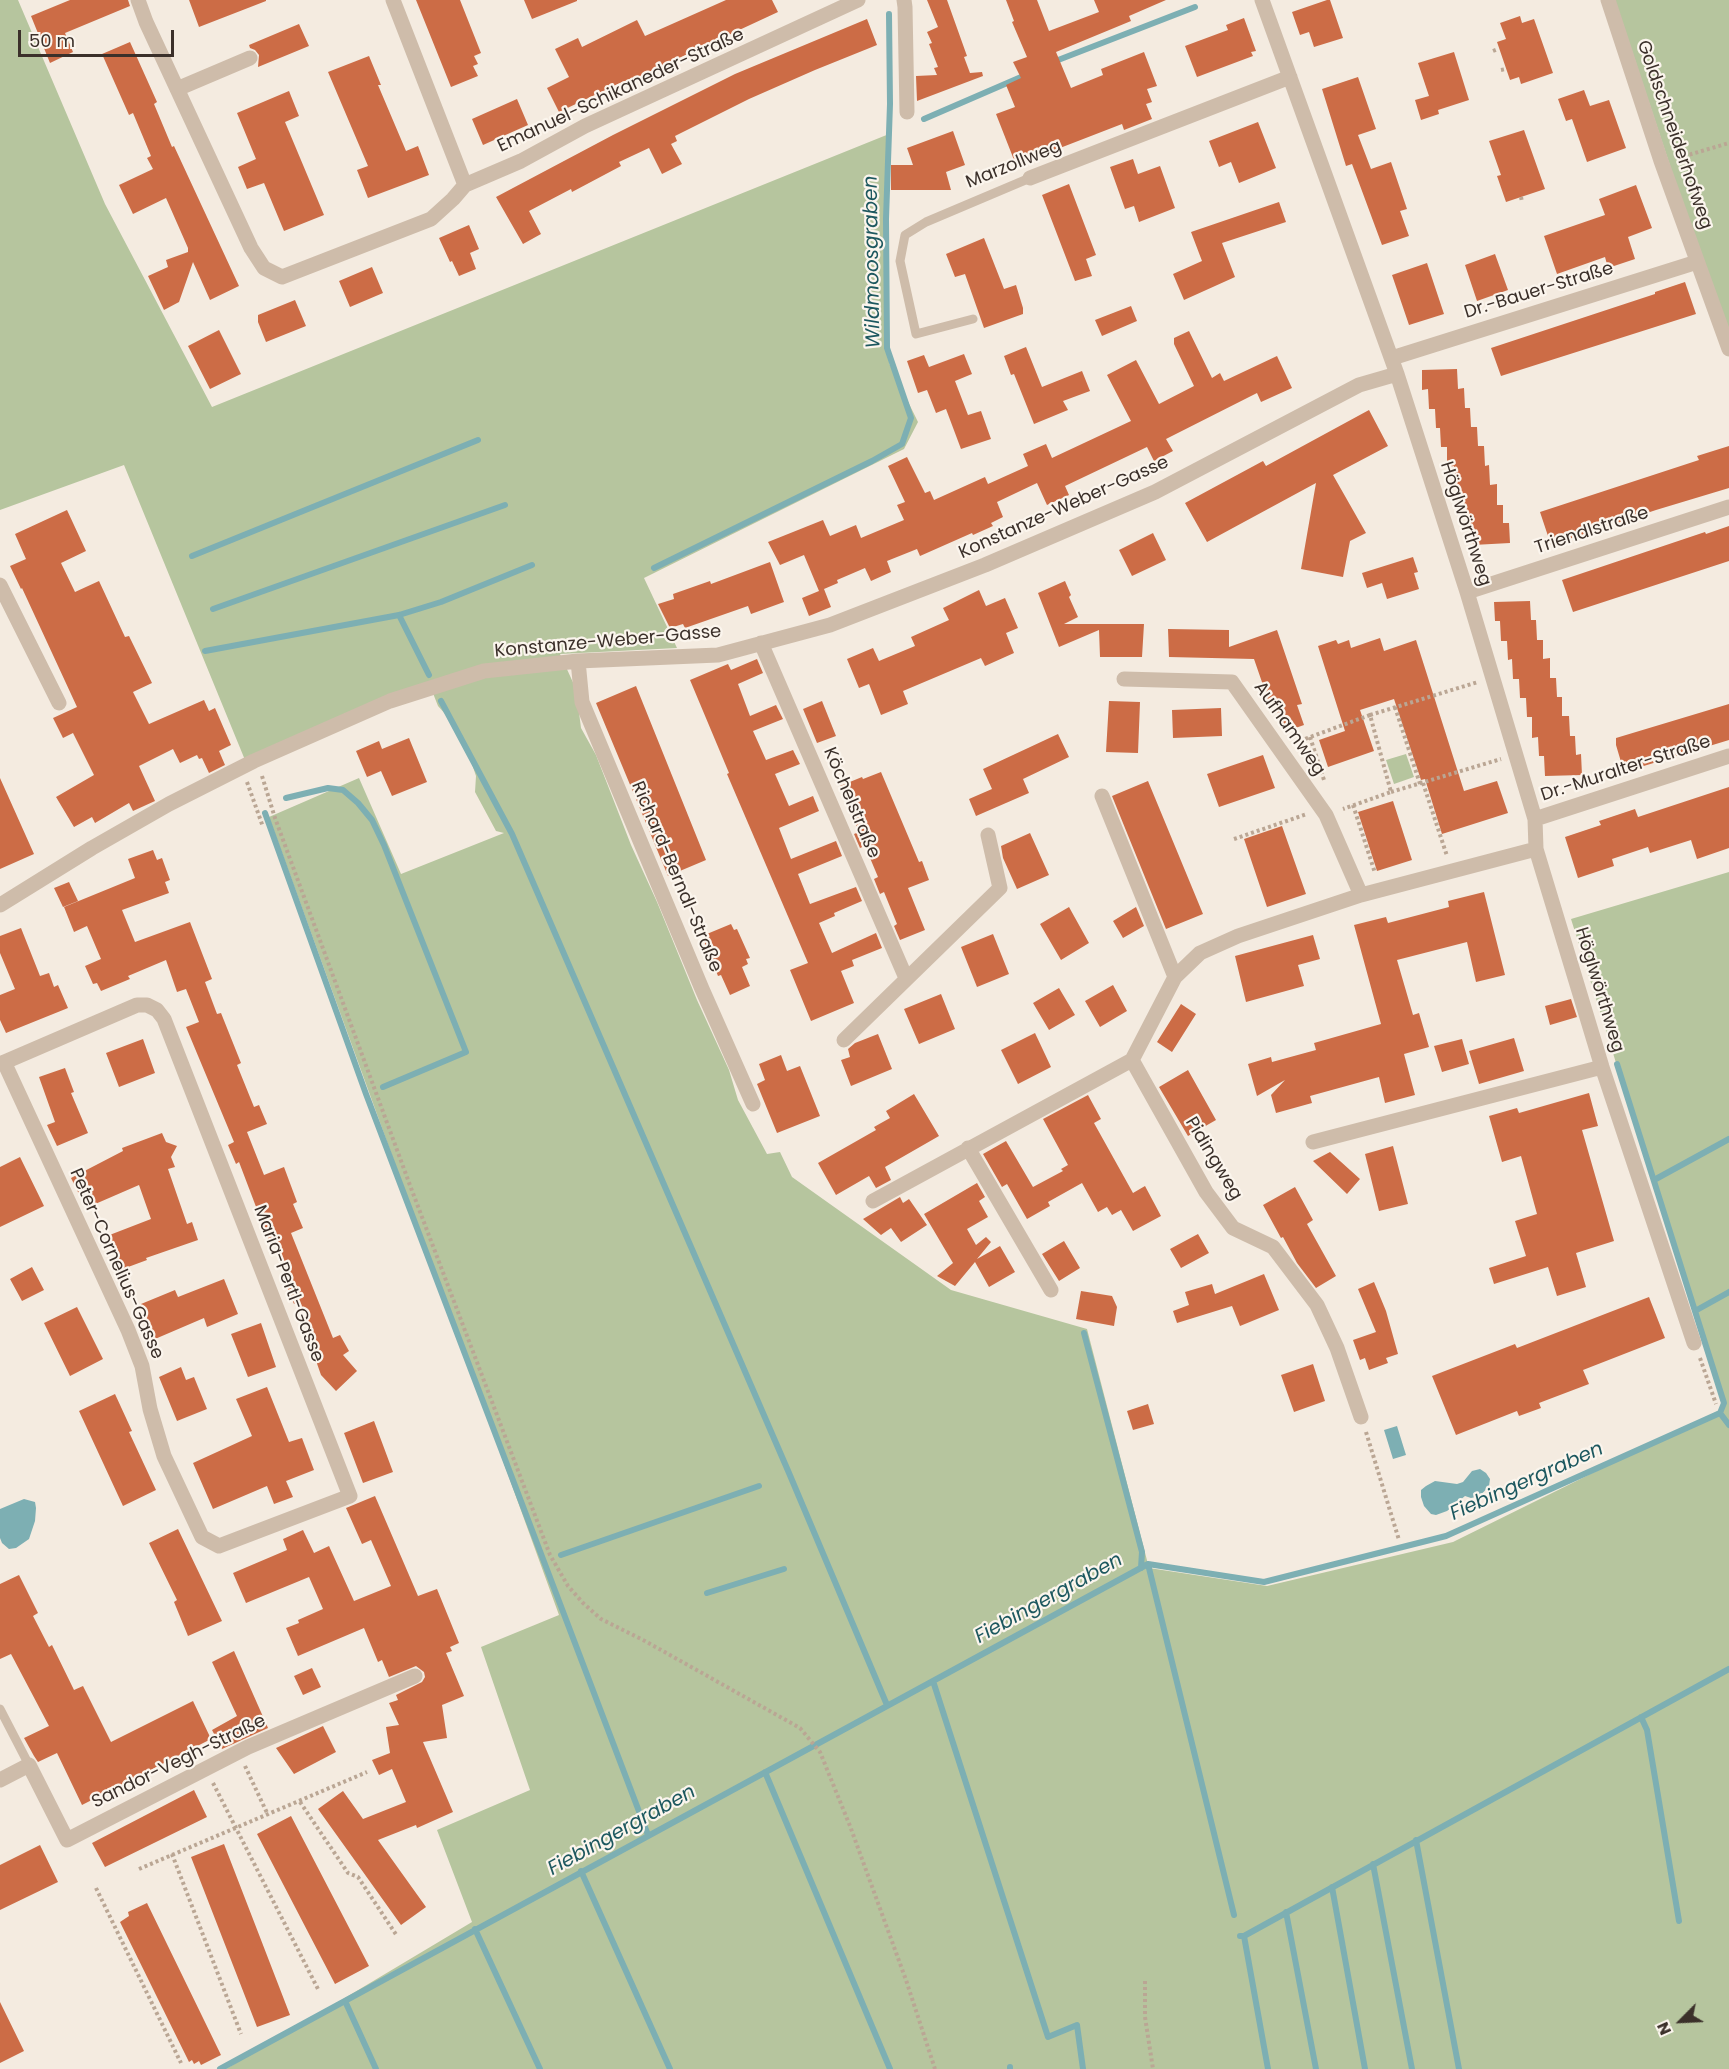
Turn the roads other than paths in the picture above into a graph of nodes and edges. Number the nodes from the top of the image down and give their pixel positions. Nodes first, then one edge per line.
1 (138, 0) edge
2 (393, 0) edge
3 (858, 0) edge
4 (904, 0) edge
5 (1262, 0) edge
6 (1608, 0) edge
7 (250, 58) dead end
8 (1290, 77) junction
9 (177, 89) junction
10 (907, 112) dead end
11 (1030, 178) joint
12 (465, 185) junction
13 (1697, 262) junction
14 (973, 319) dead end
15 (1729, 349) edge
16 (1392, 358) junction
17 (1397, 374) junction
18 (1729, 507) edge
19 (0, 585) edge
20 (1467, 592) junction
21 (761, 643) junction
22 (578, 662) junction
23 (1124, 679) dead end
24 (59, 703) dead end
25 (1729, 756) edge
26 (1102, 796) dead end
27 (1535, 819) junction
28 (988, 835) dead end
29 (1536, 849) junction
30 (1361, 895) junction
31 (0, 905) edge
32 (1175, 977) junction
33 (906, 978) junction
34 (844, 1040) dead end
35 (1132, 1060) junction
36 (2, 1063) edge
37 (1602, 1067) junction
38 (753, 1104) dead end
39 (1313, 1142) dead end
40 (968, 1148) junction
41 (873, 1201) dead end
42 (1051, 1290) dead end
43 (1695, 1343) road end
44 (1361, 1417) road end
45 (284, 1523) joint
46 (415, 1676) dead end
47 (0, 1709) edge
48 (29, 1766) junction
49 (0, 1780) edge

1 - 9 street
2 - 12 street
3 - 12 street, Emanuel-Schikaneder-Straße
4 - 10 street
5 - 8 street, Höglwörthweg
6 - 13 street, Goldschneiderhofweg
7 - 9 street
8 - 11 street, Marzollweg
8 - 16 street, Höglwörthweg
9 - 12 street
11 - 14 lane, Marzollweg
13 - 15 street, Goldschneiderhofweg
13 - 16 street, Dr.-Bauer-Straße
16 - 17 street, Höglwörthweg
17 - 20 street, Höglwörthweg
17 - 21 street, Konstanze-Weber-Gasse
18 - 20 street, Triendlstraße
19 - 24 street
20 - 27 street, Höglwörthweg
21 - 22 street, Konstanze-Weber-Gasse
21 - 33 street, Köchelstraße
22 - 31 street, Konstanze-Weber-Gasse
22 - 38 street, Richard-Berndl-Straße
23 - 30 street, Aufhamweg
25 - 27 street, Dr.-Muralter-Straße
26 - 32 street
27 - 29 street, Höglwörthweg
28 - 33 street
29 - 30 street
29 - 37 street, Höglwörthweg
30 - 32 street
32 - 35 street
33 - 34 street
35 - 40 street
35 - 44 street, Pidingweg
36 - 45 street, Peter-Cornelius-Gasse
36 - 45 street, Maria-Pertl-Gasse
37 - 39 street, Höglwörthweg
37 - 43 street, Höglwörthweg
40 - 41 street
40 - 42 street
46 - 48 street, Sandor-Vegh-Straße
47 - 48 lane
48 - 49 street

